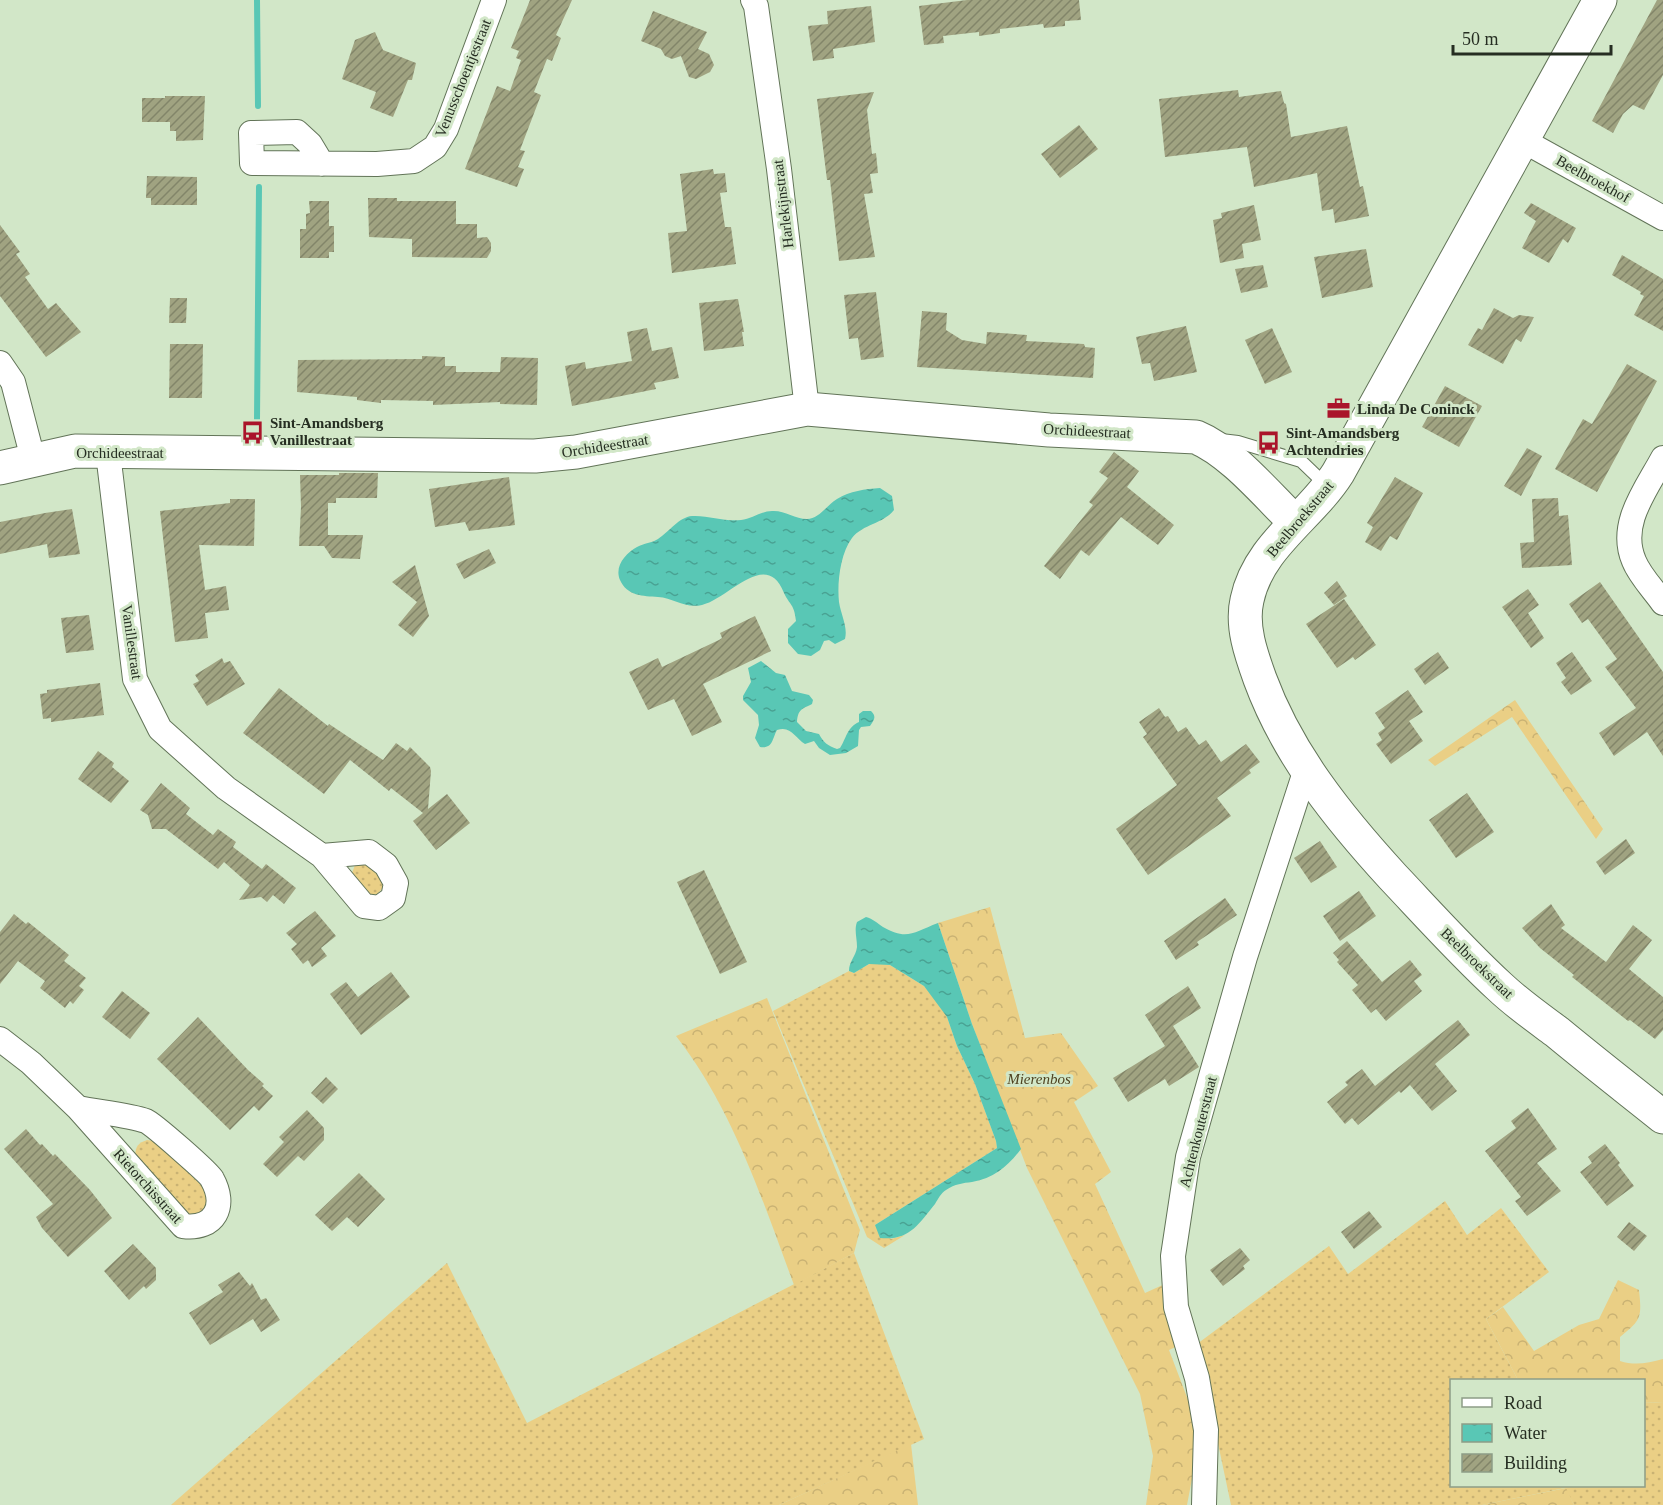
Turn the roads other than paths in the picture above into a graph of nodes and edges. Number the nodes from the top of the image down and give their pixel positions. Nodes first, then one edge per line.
1 (495, 0) edge
2 (753, 0) edge
3 (1599, 1) edge
4 (1522, 140) junction
5 (322, 164) dead end
6 (1663, 218) edge
7 (0, 363) edge
8 (807, 409) junction
9 (1207, 442) junction
10 (108, 453) junction
11 (1663, 458) edge
12 (33, 459) junction
13 (0, 468) edge
14 (1329, 488) junction
15 (1295, 522) junction
16 (1663, 603) edge
17 (1306, 769) junction
18 (322, 855) dead end
19 (0, 1038) edge
20 (78, 1108) junction
21 (1663, 1117) edge
22 (1204, 1505) edge

1 - 5 street, Venusschoentjestraat
2 - 8 street, Harlekijnstraat
3 - 4 street, Beelbroekstraat
4 - 6 street, Beelbroekhof
4 - 14 street, Beelbroekstraat
7 - 12 street
8 - 9 street, Orchideestraat
8 - 10 street, Orchideestraat
9 - 14 lane, Orchideestraat
9 - 15 street, Orchideestraat
10 - 12 street, Orchideestraat
10 - 18 street, Vanillestraat
11 - 16 street
12 - 13 street, Orchideestraat
14 - 15 street, Beelbroekstraat
15 - 17 street, Beelbroekstraat
17 - 21 street, Beelbroekstraat
17 - 22 street, Achtenkouterstraat
19 - 20 street, Rietorchisstraat
20 - 20 street, Rietorchisstraat

